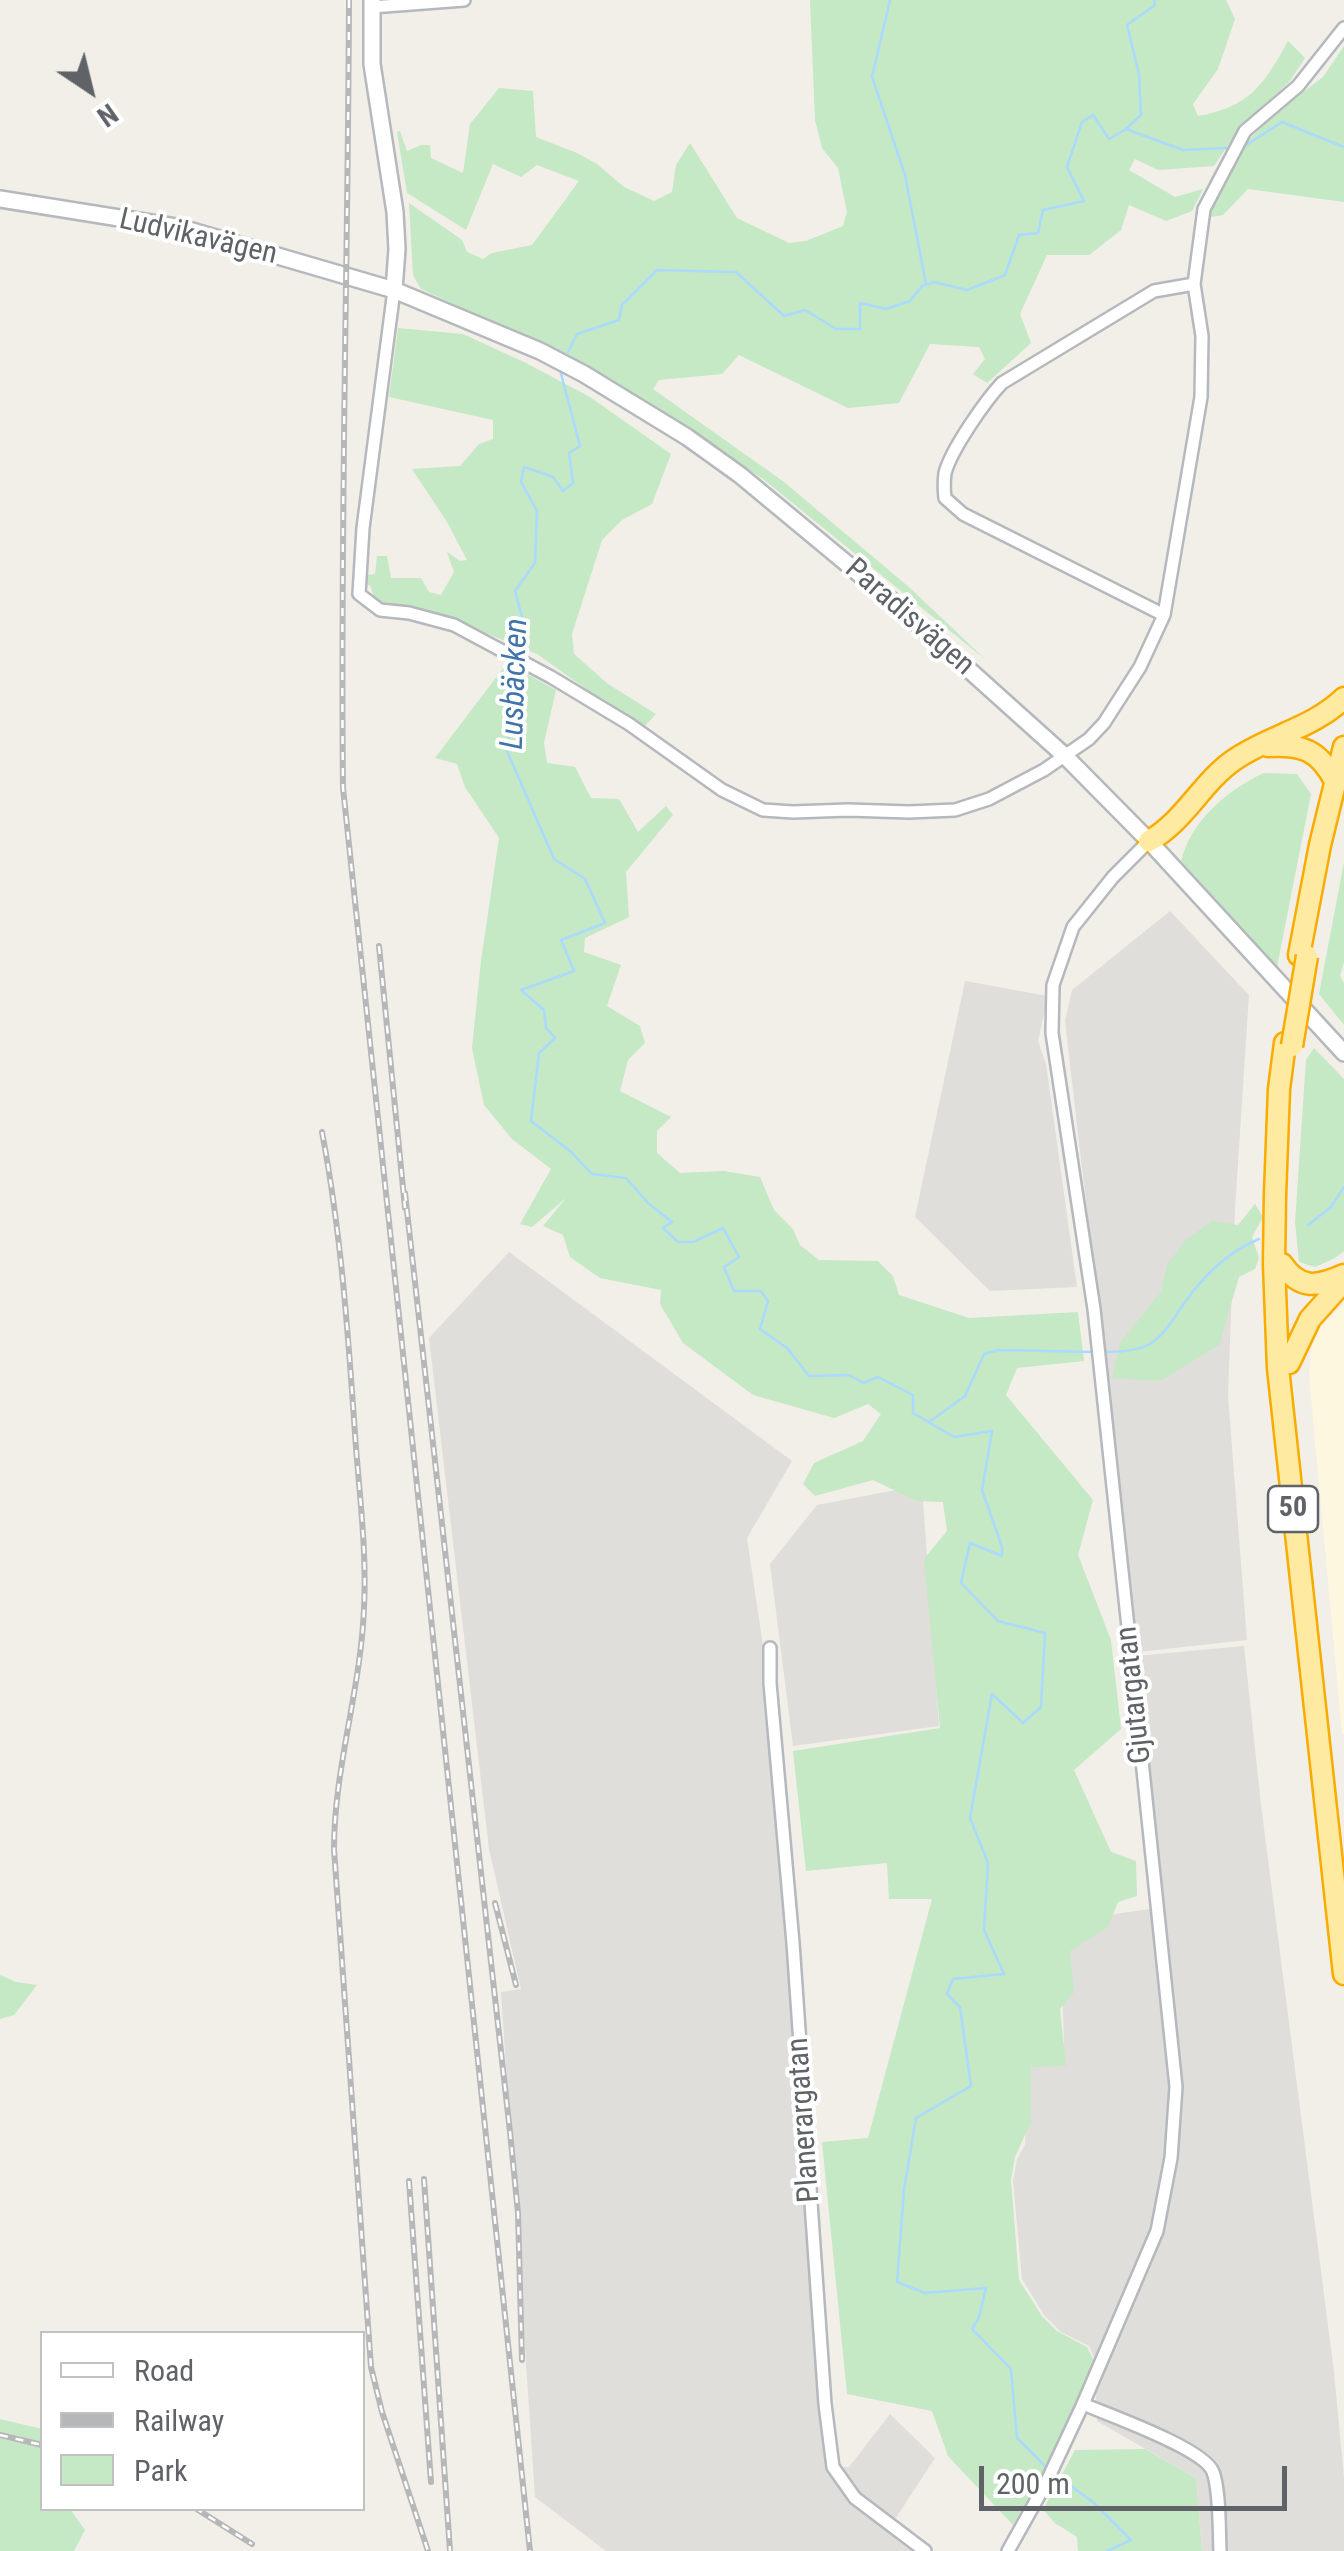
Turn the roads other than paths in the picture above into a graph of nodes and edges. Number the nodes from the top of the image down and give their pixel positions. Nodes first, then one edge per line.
1 (464, 0) edge
2 (372, 3) edge
3 (1344, 28) edge
4 (0, 199) edge
5 (1194, 284) junction
6 (394, 290) junction
7 (1164, 615) junction
8 (1344, 698) edge
9 (1261, 746) junction
10 (1344, 747) edge
11 (1066, 756) junction
12 (1340, 779) edge
13 (1149, 841) junction
14 (1289, 1044) junction
15 (1344, 1053) edge
16 (1282, 1264) junction
17 (1344, 1278) edge
18 (1288, 1363) junction
19 (770, 1648) dead end
20 (1344, 1880) edge
21 (1344, 1974) edge
22 (1083, 2404) junction
23 (925, 2551) edge
24 (1008, 2551) edge
25 (1220, 2551) edge

1 - 2 street
2 - 6 street
3 - 5 street
4 - 6 street, Ludvikavägen
5 - 7 street
5 - 7 street
6 - 11 street, Paradisvägen
6 - 11 street
7 - 11 street
8 - 9 highway
9 - 12 highway
9 - 13 highway
10 - 12 highway, 50
11 - 13 street, Paradisvägen
12 - 14 highway, 50
13 - 15 street, Paradisvägen
13 - 22 street, Gjutargatan
14 - 16 highway, 50
14 - 21 highway, 50
16 - 17 highway
16 - 18 highway, 50
17 - 18 highway
18 - 20 highway, 50
19 - 23 street, Planerargatan
22 - 24 street, Gjutargatan
22 - 25 street

